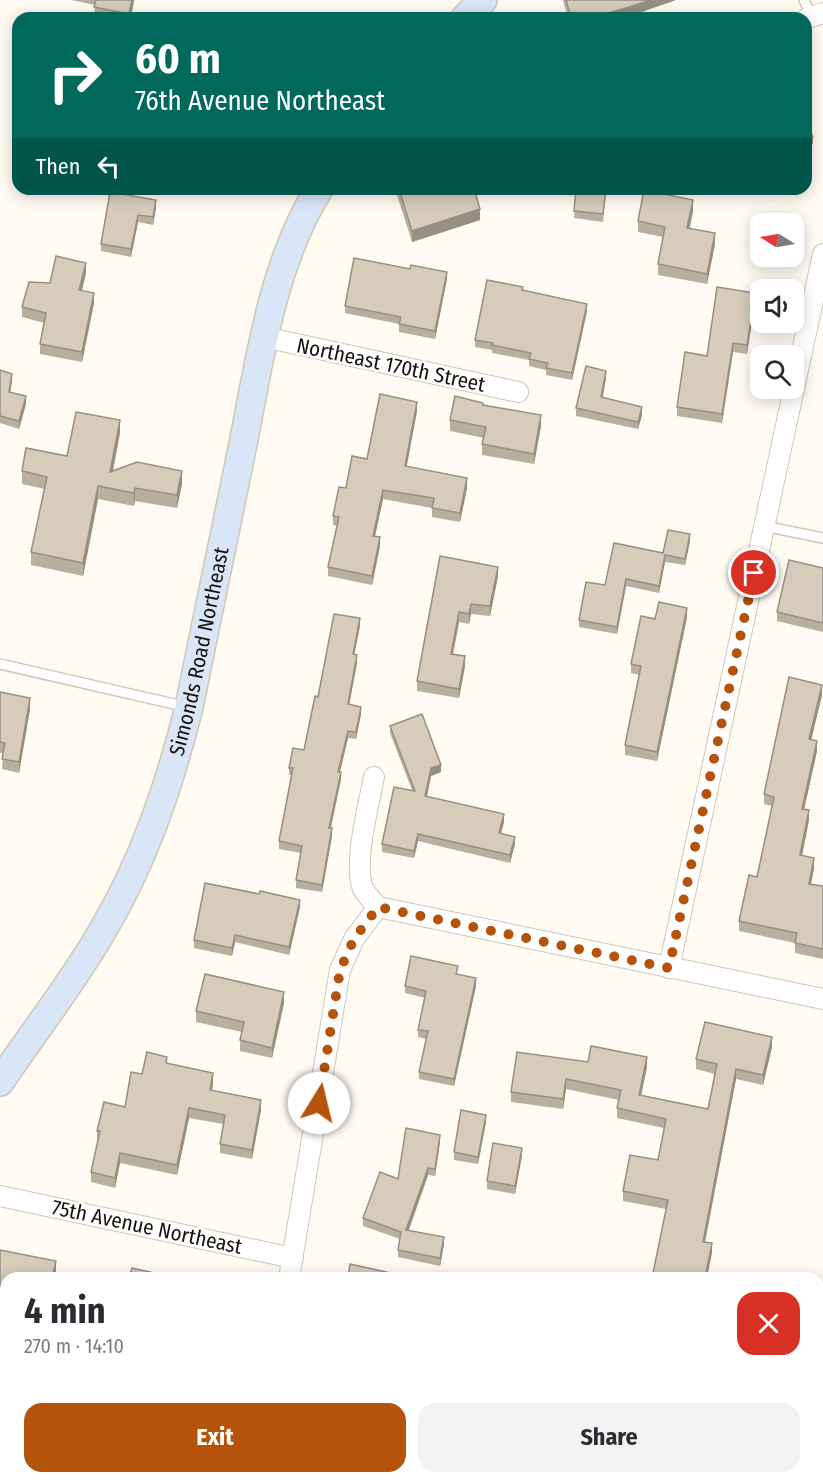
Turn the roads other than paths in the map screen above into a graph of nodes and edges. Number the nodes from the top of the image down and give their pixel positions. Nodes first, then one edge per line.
1 (483, 0) edge
2 (471, 12) edge
3 (316, 195) edge
4 (823, 254) edge
5 (264, 337) junction
6 (518, 392) dead end
7 (764, 526) junction
8 (823, 538) edge
9 (0, 664) edge
10 (189, 707) junction
11 (374, 777) dead end
12 (378, 907) junction
13 (669, 968) junction
14 (823, 999) edge
15 (0, 1082) edge
16 (0, 1196) edge
17 (293, 1258) junction
18 (290, 1272) edge

1 - 2 main road
3 - 5 main road, Simonds Road Northeast
4 - 7 street
5 - 6 street, Northeast 170th Street
5 - 10 main road, Simonds Road Northeast
7 - 8 lane
7 - 13 street
9 - 10 lane
10 - 15 main road, Simonds Road Northeast
11 - 12 street
12 - 13 street
12 - 17 street
13 - 14 street
16 - 17 street, 75th Avenue Northeast
17 - 18 street

